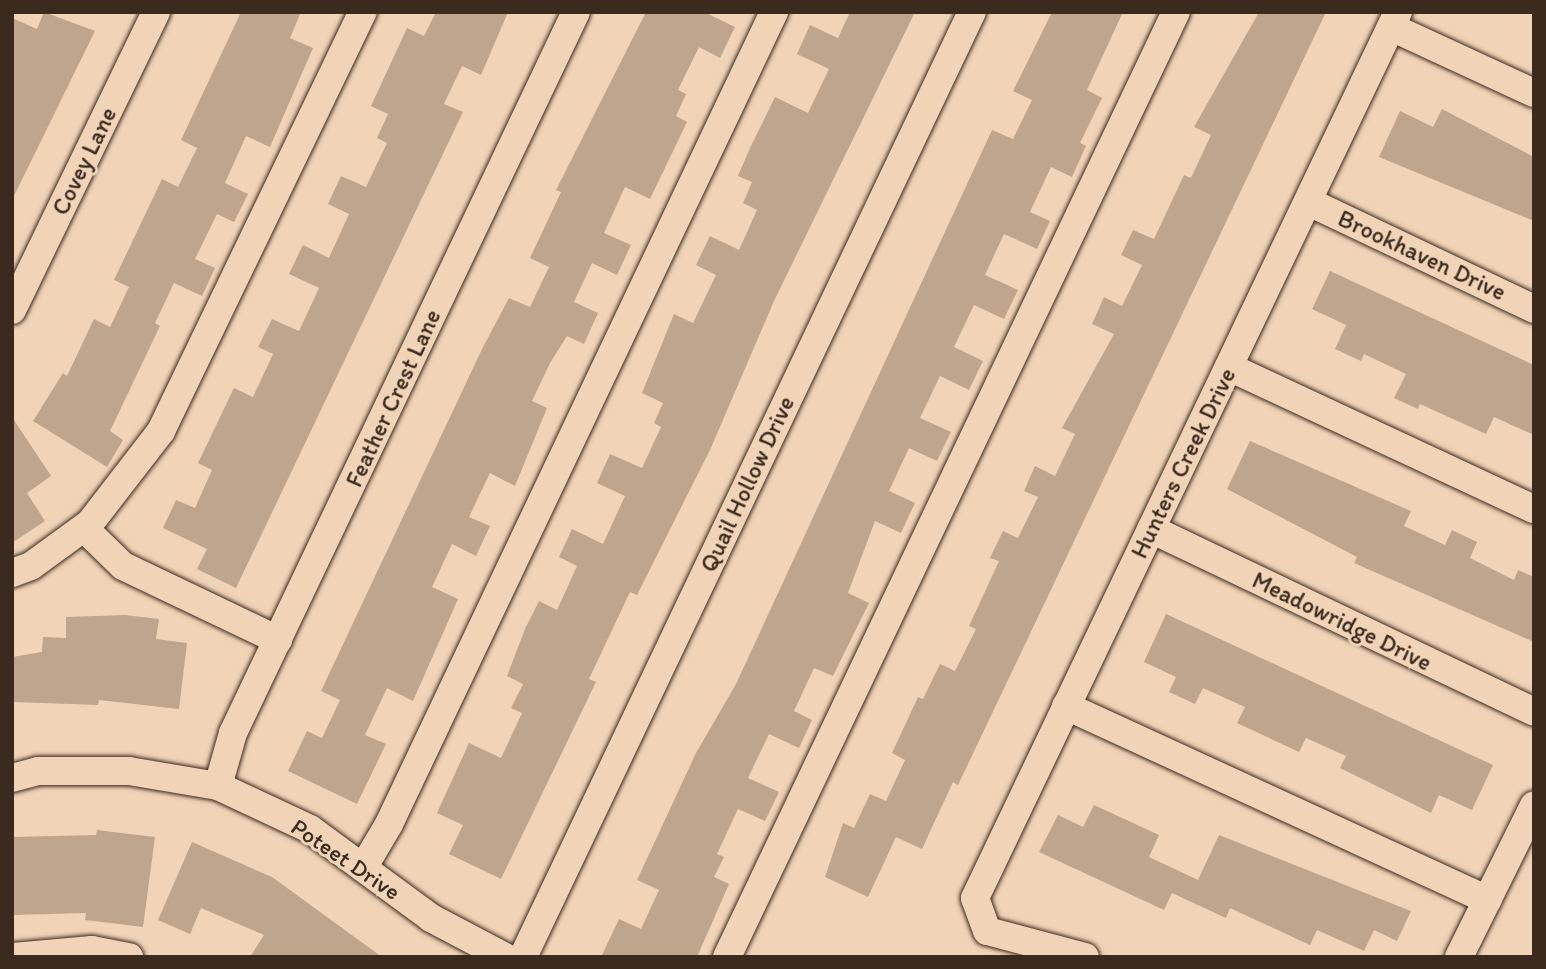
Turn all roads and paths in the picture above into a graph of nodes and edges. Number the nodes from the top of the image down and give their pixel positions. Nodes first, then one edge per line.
1 (156, 12) edge
2 (363, 12) edge
3 (576, 12) edge
4 (774, 12) edge
5 (972, 12) edge
6 (1176, 12) edge
7 (1395, 19) edge
8 (1534, 93) edge
9 (1309, 202) junction
10 (1534, 309) edge
11 (12, 310) edge
12 (1229, 367) junction
13 (1534, 509) edge
14 (84, 528) junction
15 (1151, 529) junction
16 (12, 573) edge
17 (278, 640) junction
18 (1066, 706) junction
19 (1534, 712) edge
20 (12, 778) edge
21 (218, 786) junction
22 (1534, 805) edge
23 (363, 868) junction
24 (1487, 900) junction
25 (13, 957) edge
26 (129, 957) edge
27 (505, 957) edge
28 (523, 957) edge
29 (727, 957) edge
30 (1085, 957) edge
31 (1459, 957) edge

1 - 11 street, Covey Lane
2 - 14 street
3 - 17 street, Feather Crest Lane
4 - 23 street
5 - 28 street, Quail Hollow Drive
6 - 29 street
7 - 8 street
7 - 9 street, Hunters Creek Drive
9 - 10 street, Brookhaven Drive
9 - 12 street, Hunters Creek Drive
12 - 13 street
12 - 15 street, Hunters Creek Drive
14 - 16 street
14 - 17 street
15 - 18 street, Hunters Creek Drive
15 - 19 street, Meadowridge Drive
17 - 21 street, Feather Crest Lane
18 - 24 street
18 - 30 street, Hunters Creek Drive
20 - 21 street, Poteet Drive
21 - 23 street, Poteet Drive
22 - 24 street
23 - 27 street, Poteet Drive
24 - 31 street
25 - 26 street

